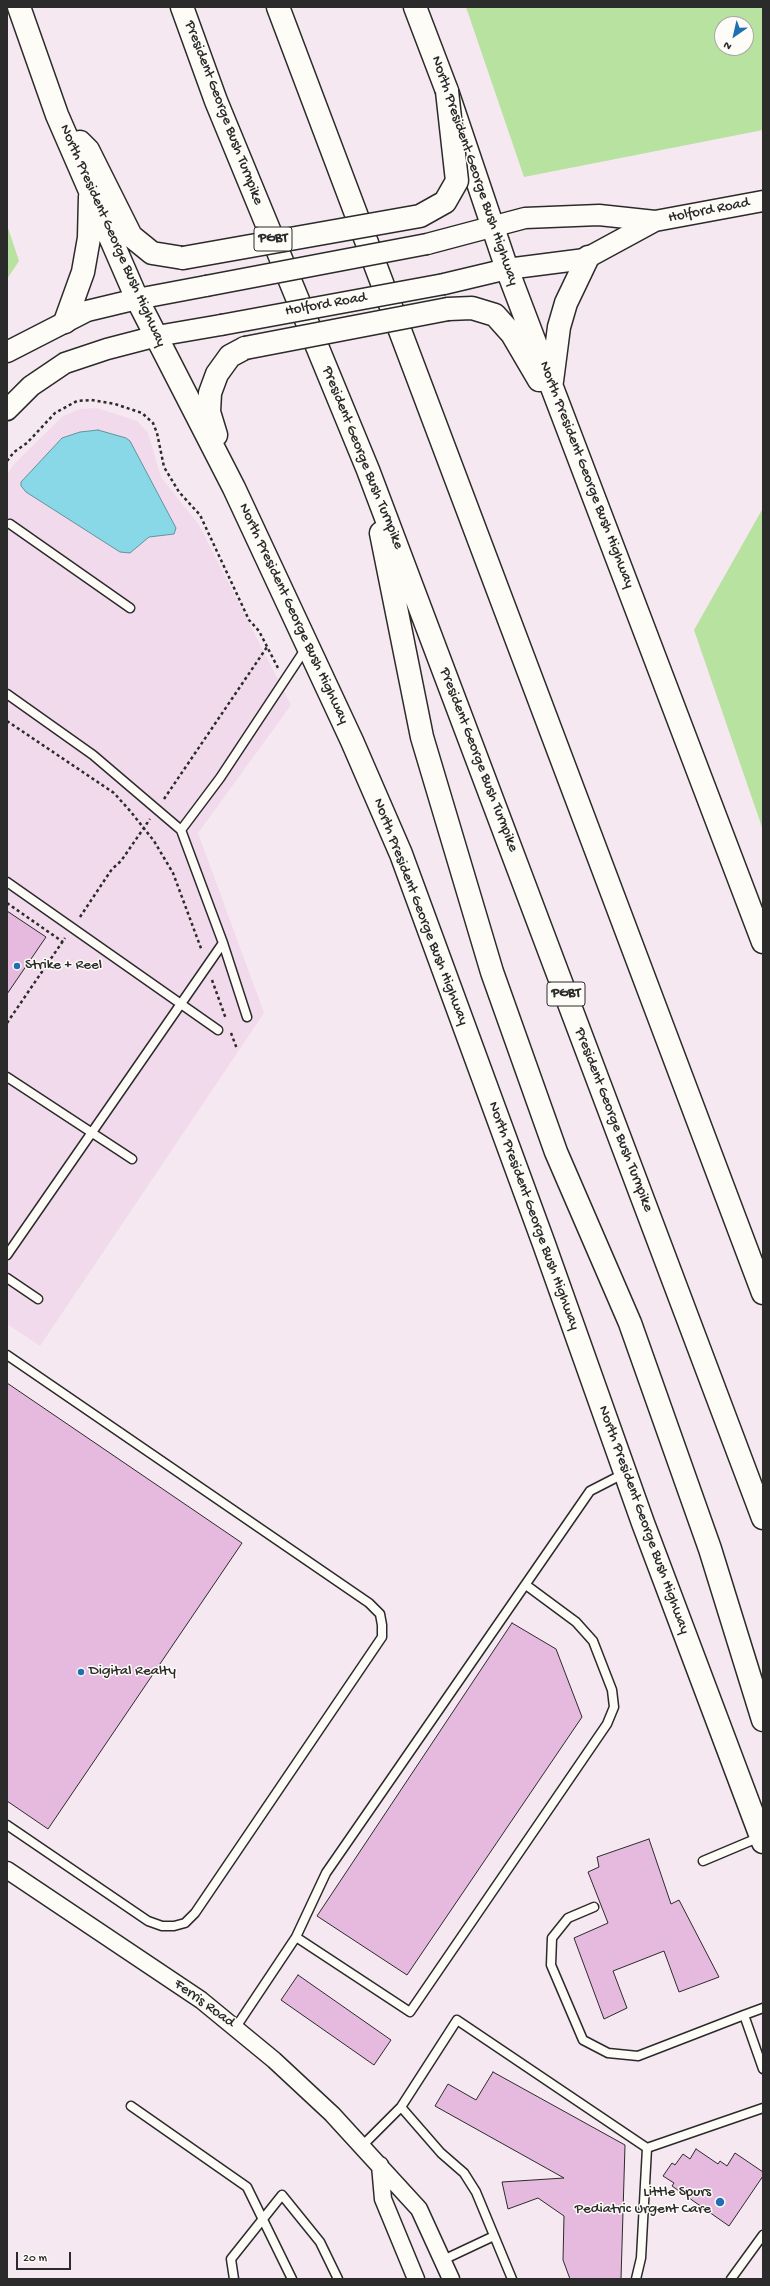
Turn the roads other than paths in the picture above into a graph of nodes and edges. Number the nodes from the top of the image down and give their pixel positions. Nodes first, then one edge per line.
1 (19, 7) edge
2 (182, 7) edge
3 (278, 7) edge
4 (415, 7) edge
5 (447, 91) junction
6 (57, 115) junction
7 (90, 192) junction
8 (763, 201) edge
9 (655, 221) junction
10 (493, 228) junction
11 (588, 257) junction
12 (508, 269) junction
13 (137, 299) junction
14 (65, 322) junction
15 (157, 336) junction
16 (7, 352) edge
17 (552, 384) junction
18 (7, 410) edge
19 (570, 430) junction
20 (368, 470) junction
21 (226, 474) junction
22 (10, 524) dead end
23 (130, 608) dead end
24 (307, 646) junction
25 (7, 694) edge
26 (181, 830) junction
27 (7, 882) edge
28 (763, 942) edge
29 (223, 943) junction
30 (181, 1003) junction
31 (247, 1017) dead end
32 (218, 1030) dead end
33 (7, 1077) edge
34 (92, 1133) junction
35 (132, 1159) dead end
36 (724, 1191) junction
37 (763, 1253) edge
38 (7, 1255) edge
39 (7, 1278) edge
40 (763, 1293) edge
41 (38, 1299) dead end
42 (7, 1356) edge
43 (626, 1473) junction
44 (763, 1518) edge
45 (526, 1585) junction
46 (763, 1720) edge
47 (7, 1825) edge
48 (762, 1839) edge
49 (703, 1861) dead end
50 (7, 1870) edge
51 (594, 1907) dead end
52 (296, 1937) junction
53 (763, 2008) edge
54 (744, 2015) junction
55 (236, 2027) junction
56 (763, 2070) edge
57 (131, 2106) dead end
58 (401, 2107) junction
59 (763, 2108) edge
60 (362, 2146) junction
61 (647, 2148) junction
62 (380, 2165) junction
63 (263, 2219) junction
64 (763, 2235) edge
65 (494, 2236) junction
66 (443, 2260) junction
67 (234, 2279) edge
68 (292, 2279) edge
69 (338, 2279) edge
70 (416, 2279) edge
71 (451, 2279) edge
72 (512, 2279) edge
73 (636, 2279) edge
74 (731, 2279) edge

1 - 6 main road, North President George Bush Highway
2 - 20 main road, President George Bush Turnpike / PGBT
3 - 36 main road
4 - 5 main road, North President George Bush Highway
5 - 6 main road, bridge
5 - 10 main road, North President George Bush Highway
6 - 7 main road, North President George Bush Highway
7 - 13 main road, North President George Bush Highway
7 - 14 main road
8 - 9 street, Holford Road
9 - 10 street, Holford Road
9 - 11 street, Holford Road
10 - 12 main road, North President George Bush Highway
10 - 13 street, Holford Road, bridge
11 - 12 street, Holford Road
11 - 17 main road
12 - 15 street, Holford Road, bridge
12 - 17 main road, North President George Bush Highway
13 - 14 street, Holford Road
13 - 15 main road, North President George Bush Highway
14 - 16 street, Holford Road
15 - 18 street, Holford Road
15 - 21 main road, North President George Bush Highway
17 - 19 main road, North President George Bush Highway
19 - 21 main road, bridge
19 - 28 main road, North President George Bush Highway
20 - 44 main road, President George Bush Turnpike / PGBT
20 - 46 main road
21 - 24 main road, North President George Bush Highway
22 - 23 lane
24 - 26 lane
24 - 43 main road, North President George Bush Highway
25 - 26 lane
26 - 29 lane
27 - 30 lane
29 - 30 lane
29 - 31 lane
30 - 32 lane
30 - 34 lane
33 - 34 lane
34 - 35 lane
34 - 38 lane
36 - 37 main road
36 - 40 main road
39 - 41 lane
42 - 47 lane
43 - 45 lane
43 - 48 main road, North President George Bush Highway
45 - 52 lane
45 - 52 lane
48 - 49 lane
50 - 55 street, Ferris Road
51 - 54 lane
52 - 55 lane
53 - 54 lane
54 - 56 lane
55 - 60 street, Ferris Road
57 - 63 lane
58 - 60 lane
58 - 61 lane
58 - 65 lane
59 - 61 lane
60 - 62 street, Ferris Road
61 - 73 lane
62 - 66 street, Ferris Road
62 - 70 street
63 - 67 lane
63 - 68 lane
63 - 69 lane
64 - 74 lane
65 - 66 lane
65 - 72 lane
66 - 71 street, Ferris Road

